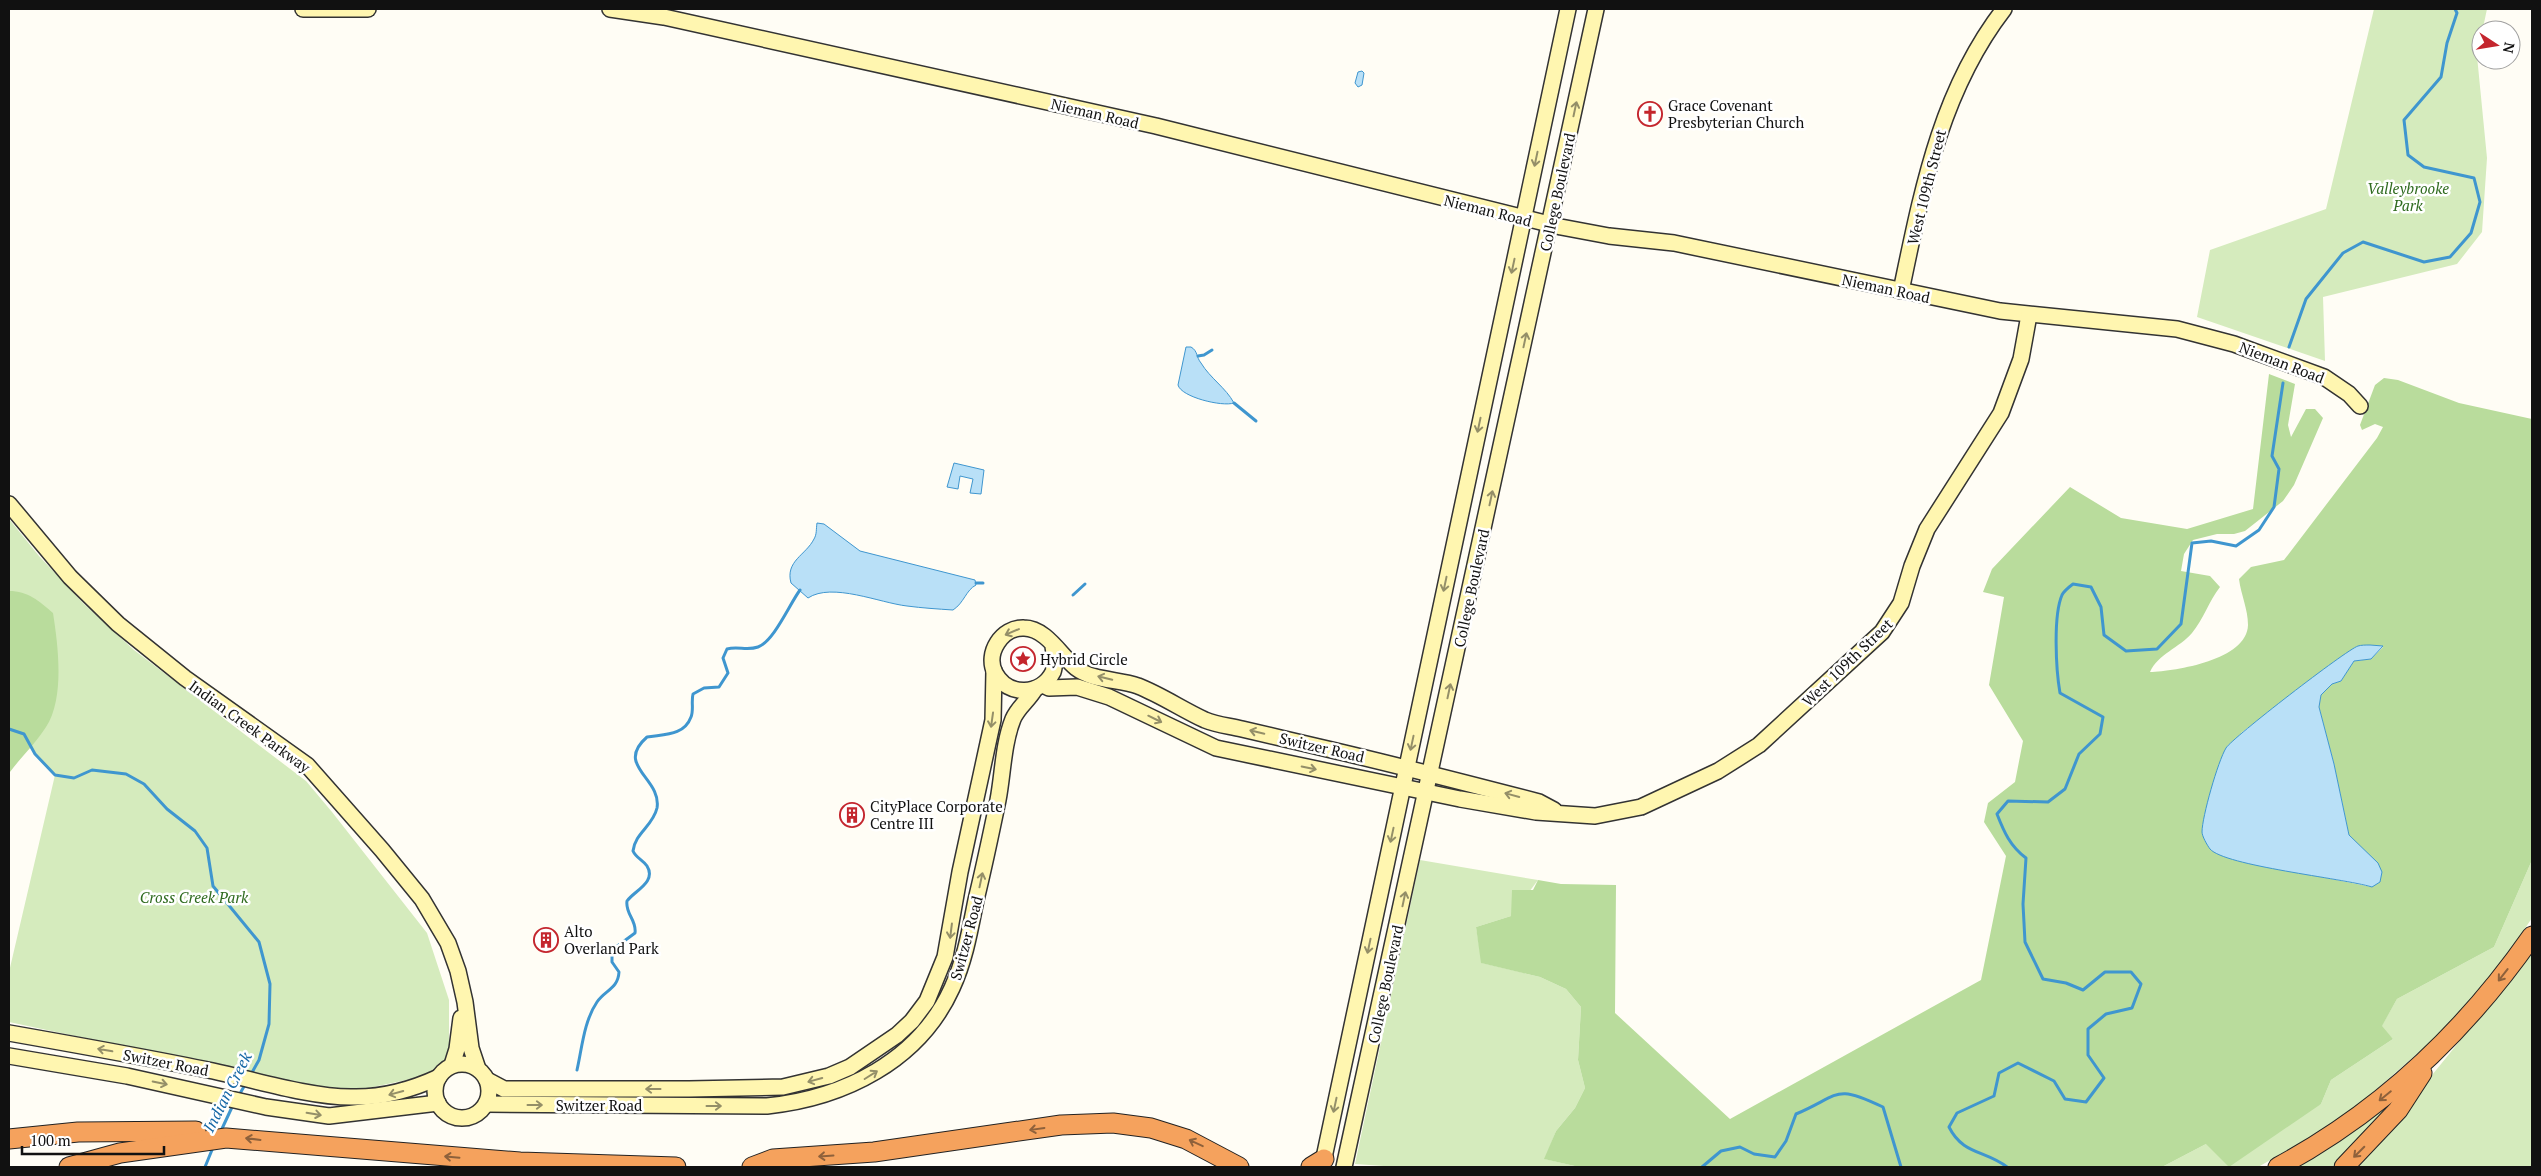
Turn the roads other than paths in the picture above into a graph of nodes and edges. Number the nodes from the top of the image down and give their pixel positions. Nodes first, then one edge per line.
1 (302, 9) edge
2 (368, 9) edge
3 (610, 9) edge
4 (1568, 9) edge
5 (1596, 9) edge
6 (2004, 9) edge
7 (1523, 219) junction
8 (1550, 225) junction
9 (1901, 291) junction
10 (2029, 315) junction
11 (2360, 406) dead end
12 (9, 504) edge
13 (1053, 646) junction
14 (994, 671) junction
15 (1039, 687) junction
16 (1215, 723) junction
17 (1207, 744) junction
18 (1406, 767) junction
19 (1431, 773) junction
20 (1402, 787) junction
21 (1427, 793) junction
22 (976, 795) junction
23 (1489, 797) junction
24 (998, 799) junction
25 (2532, 936) edge
26 (465, 1002) junction
27 (9, 1033) edge
28 (897, 1035) junction
29 (908, 1047) junction
30 (2435, 1053) junction
31 (9, 1056) edge
32 (452, 1066) junction
33 (483, 1074) junction
34 (439, 1077) junction
35 (689, 1089) junction
36 (438, 1103) junction
37 (486, 1104) junction
38 (688, 1106) junction
39 (193, 1137) junction
40 (9, 1139) edge
41 (1319, 1165) edge
42 (69, 1167) edge
43 (676, 1167) edge
44 (752, 1167) edge
45 (1238, 1167) edge
46 (1344, 1167) edge
47 (2278, 1167) edge
48 (2344, 1167) edge

1 - 2 main road
3 - 7 main road, Nieman Road
4 -> 7 main road, College Boulevard
8 -> 5 main road, College Boulevard
6 - 9 main road, West 109th Street
7 - 8 main road, Nieman Road
7 -> 18 main road, College Boulevard
8 - 9 main road, Nieman Road
19 -> 8 main road, College Boulevard
9 - 10 main road, Nieman Road
10 - 11 main road, Nieman Road
10 - 23 main road, West 109th Street
12 - 26 main road, Indian Creek Parkway
13 -> 14 main road
13 - 15 main road
16 -> 13 main road, Switzer Road
14 - 15 main road
14 -> 22 main road, Switzer Road
15 -> 17 main road, Switzer Road
15 - 24 main road, Switzer Road
16 - 17 main road
18 -> 16 main road, Switzer Road
17 -> 20 main road, Switzer Road
18 - 19 main road, Switzer Road
18 - 20 main road, College Boulevard
19 - 21 main road, College Boulevard
19 - 23 main road, West 109th Street
20 - 21 main road, Switzer Road
20 -> 41 main road, College Boulevard
21 - 23 main road, West 109th Street
46 -> 21 main road, College Boulevard
22 - 24 main road
22 -> 28 main road, Switzer Road
29 -> 24 main road, Switzer Road
25 -> 30 highway
26 - 32 main road, Indian Creek Parkway
26 - 33 main road, Indian Creek Parkway
34 -> 27 main road, Switzer Road
28 - 29 main road
28 -> 35 main road, Switzer Road
38 -> 29 main road, Switzer Road
30 -> 47 highway
30 -> 48 highway
31 -> 36 main road, Switzer Road
32 - 33 main road, Switzer Road
32 - 34 main road, Switzer Road
35 -> 33 main road, Switzer Road
33 - 37 main road
34 - 36 main road
35 - 38 main road
36 - 37 main road
37 -> 38 main road, Switzer Road
39 - 40 highway
39 - 42 highway
43 -> 39 highway
45 -> 44 highway

